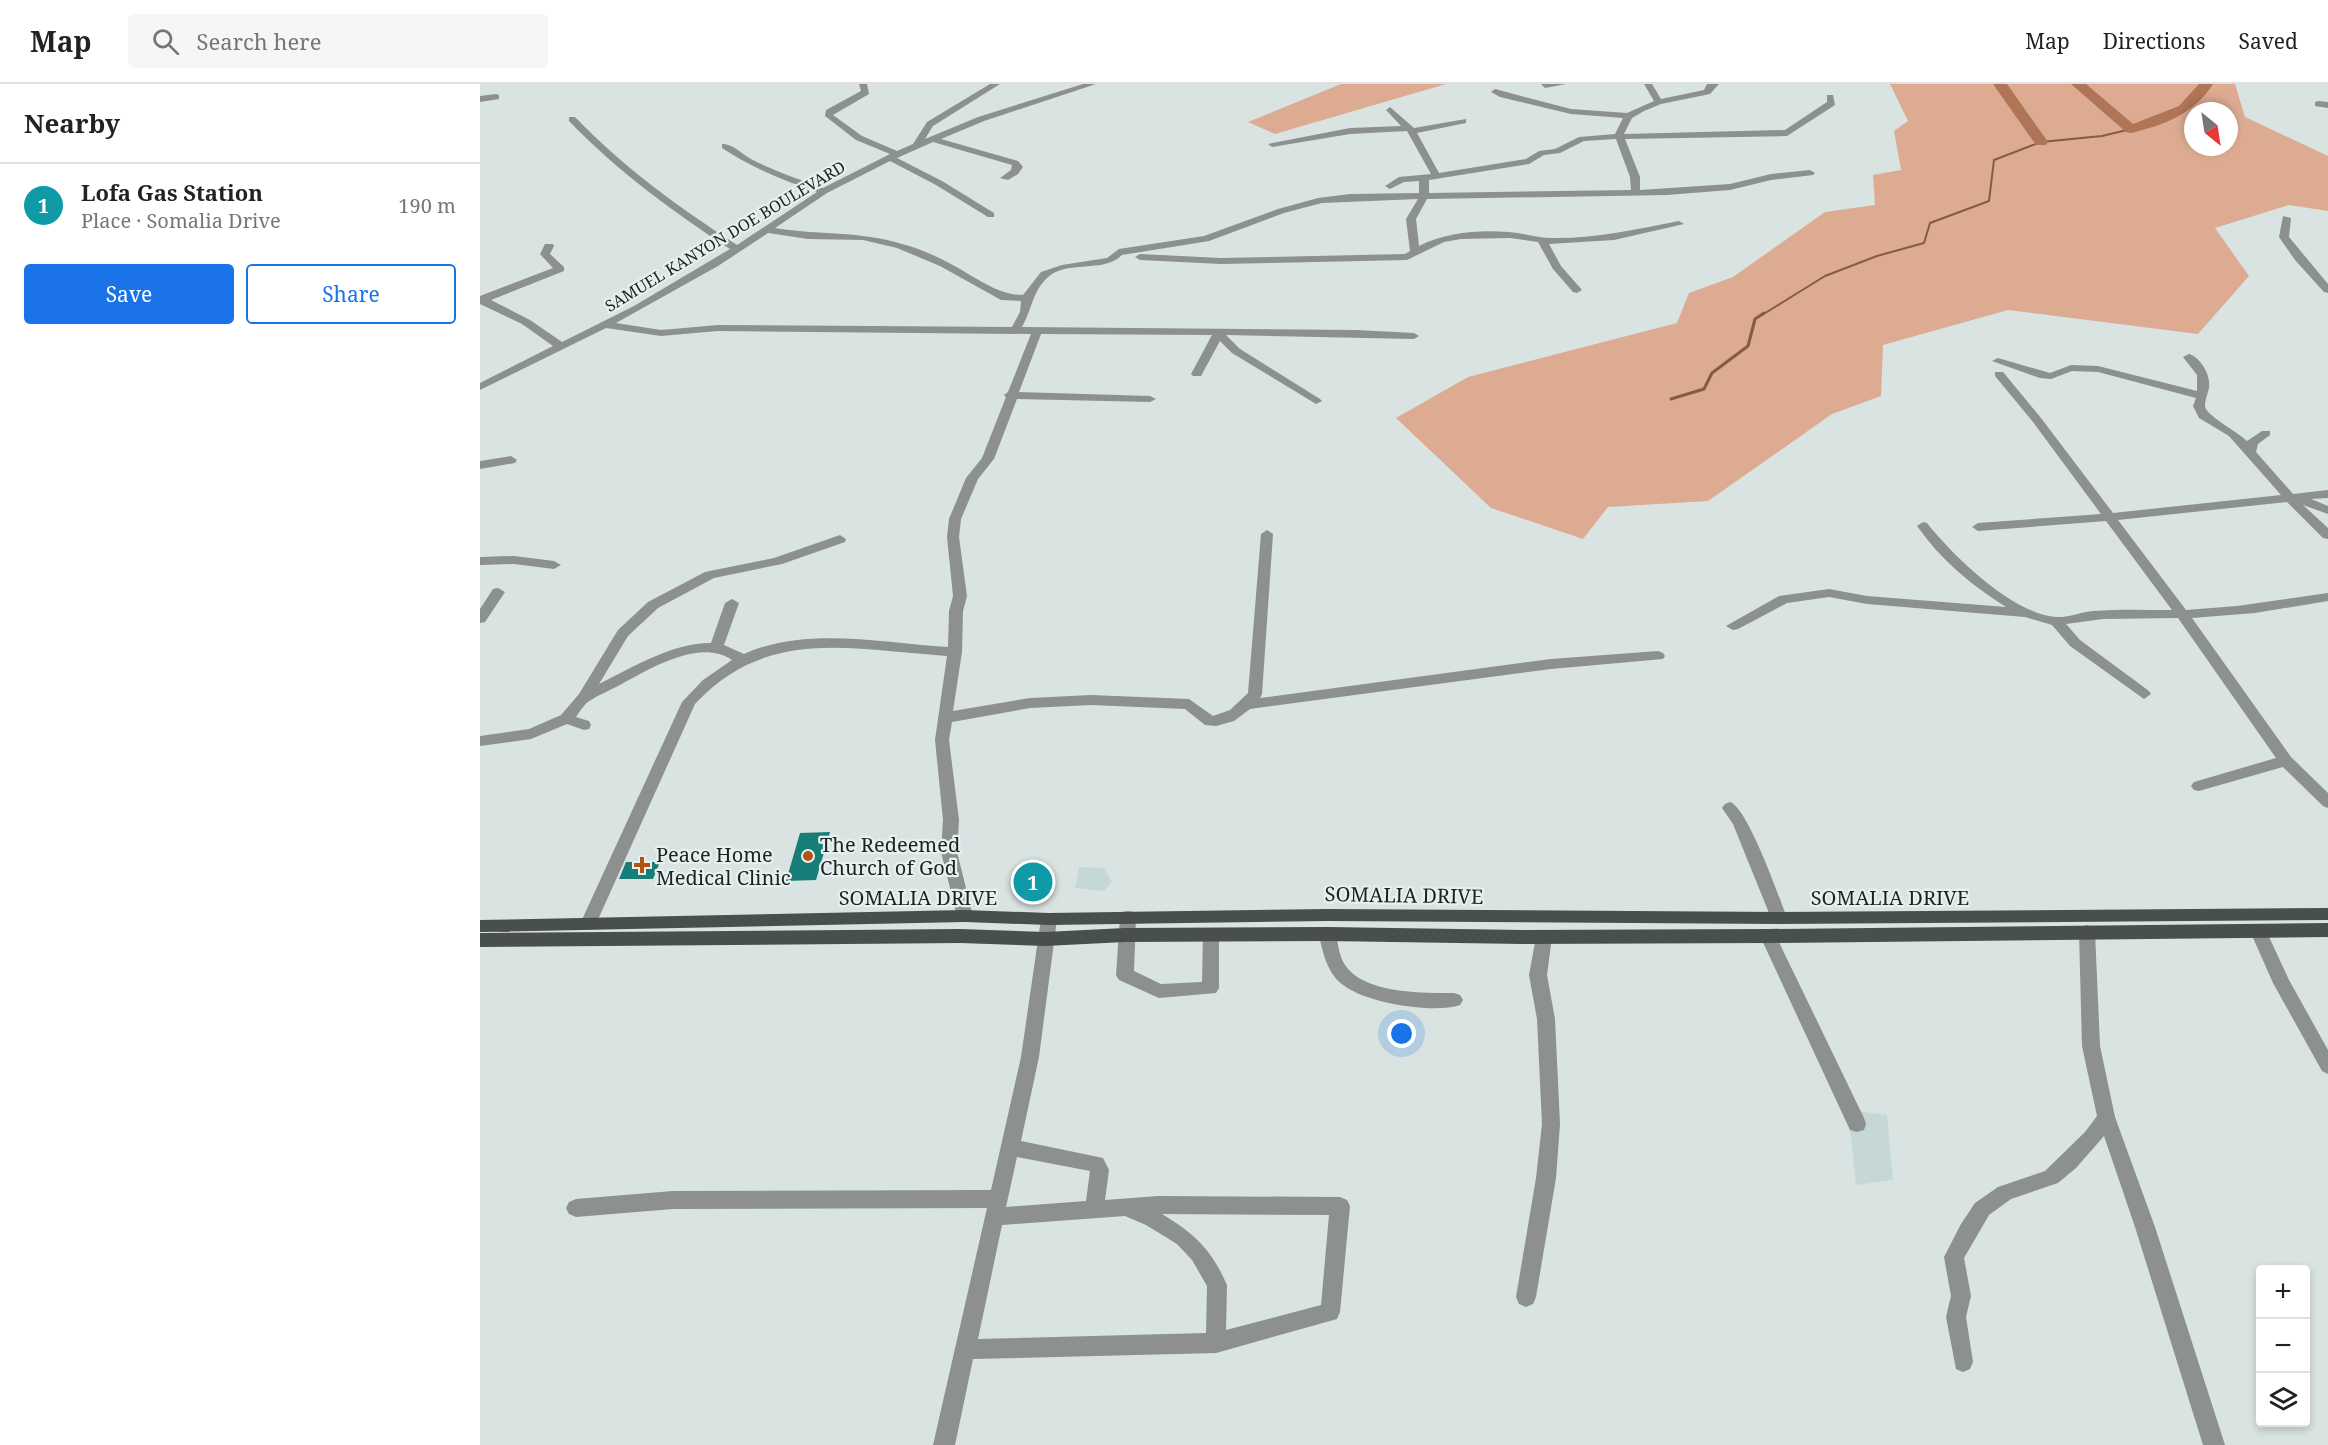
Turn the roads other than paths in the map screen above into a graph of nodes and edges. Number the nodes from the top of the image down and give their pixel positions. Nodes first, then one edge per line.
1 (863, 84) edge
2 (996, 84) edge
3 (1092, 84) edge
4 (1562, 84) edge
5 (1648, 84) edge
6 (1712, 84) edge
7 (1545, 85) edge
8 (1495, 92) dead end
9 (1830, 96) dead end
10 (496, 97) dead end
11 (480, 99) edge
12 (1659, 102) junction
13 (2318, 104) dead end
14 (2328, 105) edge
15 (1389, 110) dead end
16 (1628, 116) junction
17 (572, 119) dead end
18 (1463, 121) dead end
19 (1410, 129) junction
20 (1619, 135) junction
21 (931, 139) junction
22 (1272, 144) dead end
23 (917, 145) junction
24 (725, 146) dead end
25 (894, 156) junction
26 (1810, 173) dead end
27 (1436, 175) junction
28 (1005, 178) dead end
29 (1424, 178) junction
30 (1390, 186) dead end
31 (824, 191) junction
32 (1636, 193) junction
33 (1424, 196) junction
34 (991, 215) dead end
35 (2286, 218) dead end
36 (1679, 224) dead end
37 (764, 229) junction
38 (1542, 241) junction
39 (549, 246) dead end
40 (735, 248) junction
41 (1415, 252) junction
42 (1110, 261) junction
43 (1576, 290) dead end
44 (2328, 290) edge
45 (1026, 298) junction
46 (481, 300) edge
47 (606, 325) junction
48 (1015, 331) junction
49 (1037, 331) junction
50 (1218, 334) junction
51 (1414, 336) dead end
52 (562, 347) junction
53 (2189, 357) dead end
54 (1197, 374) dead end
55 (480, 387) edge
56 (1010, 395) junction
57 (2202, 396) junction
58 (1150, 399) dead end
59 (1316, 401) dead end
60 (2266, 433) dead end
61 (2250, 452) junction
62 (511, 460) dead end
63 (480, 465) edge
64 (2328, 494) edge
65 (2292, 497) junction
66 (2328, 510) edge
67 (2108, 518) junction
68 (1923, 526) dead end
69 (1978, 527) dead end
70 (1267, 534) dead end
71 (2328, 535) edge
72 (840, 539) dead end
73 (480, 561) edge
74 (554, 565) dead end
75 (498, 592) dead end
76 (2328, 597) edge
77 (732, 603) dead end
78 (2025, 613) junction
79 (2182, 614) junction
80 (480, 619) edge
81 (2057, 622) junction
82 (1733, 626) dead end
83 (717, 646) junction
84 (955, 652) junction
85 (1658, 656) dead end
86 (743, 660) junction
87 (2144, 694) dead end
88 (584, 697) junction
89 (1248, 704) junction
90 (944, 718) junction
91 (566, 719) junction
92 (584, 725) dead end
93 (480, 741) edge
94 (2286, 761) junction
95 (2199, 786) dead end
96 (2328, 802) edge
97 (1731, 808) dead end
98 (2328, 914) edge
99 (965, 916) junction
100 (1128, 917) junction
101 (1779, 918) junction
102 (1049, 919) junction
103 (588, 924) junction
104 (480, 926) edge
105 (2328, 930) edge
106 (2258, 931) junction
107 (2087, 932) junction
108 (1328, 934) junction
109 (1125, 935) junction
110 (1210, 935) junction
111 (1768, 936) junction
112 (1544, 937) junction
113 (1045, 939) junction
114 (480, 940) edge
115 (1454, 1000) dead end
116 (2328, 1065) edge
117 (2106, 1117) junction
118 (1857, 1124) dead end
119 (1011, 1147) junction
120 (1124, 1207) junction
121 (576, 1208) dead end
122 (995, 1208) junction
123 (1094, 1210) junction
124 (1526, 1297) dead end
125 (1216, 1343) junction
126 (965, 1348) junction
127 (1963, 1362) dead end
128 (944, 1445) edge
129 (2214, 1445) edge

1 - 25 street
2 - 23 street
3 - 21 street, SAMUEL KANYON DOE BOULEVARD
4 - 7 street
5 - 12 street
6 - 12 street
8 - 16 street
9 - 20 street
10 - 11 street
12 - 16 street
13 - 14 street
15 - 19 street
16 - 20 street
17 - 40 street
18 - 19 street
19 - 22 street
19 - 27 street
20 - 27 street
20 - 32 street
21 - 23 street, SAMUEL KANYON DOE BOULEVARD
21 - 28 street
23 - 25 street, SAMUEL KANYON DOE BOULEVARD
24 - 31 street
25 - 31 street, SAMUEL KANYON DOE BOULEVARD
25 - 34 street
26 - 32 street
27 - 29 street
29 - 30 street
29 - 33 street
31 - 37 street, SAMUEL KANYON DOE BOULEVARD
32 - 33 street
33 - 41 street
33 - 42 street
35 - 44 street
36 - 38 street
37 - 40 street, SAMUEL KANYON DOE BOULEVARD
37 - 45 street
38 - 41 street
38 - 43 street
39 - 46 street
40 - 47 street, SAMUEL KANYON DOE BOULEVARD
41 - 42 street
42 - 45 street
45 - 48 street
46 - 52 street
47 - 48 street
47 - 52 street, SAMUEL KANYON DOE BOULEVARD
48 - 49 street
49 - 50 street
49 - 56 street
50 - 51 street
50 - 54 street
50 - 59 street
52 - 55 street, SAMUEL KANYON DOE BOULEVARD
53 - 57 street
56 - 58 street
56 - 84 street
57 - 61 street
57 - 67 street
60 - 61 street
61 - 65 street
62 - 63 street
64 - 65 street
65 - 66 street
65 - 67 street
65 - 71 street
67 - 69 street
67 - 79 street
68 - 78 street
70 - 89 street
72 - 88 street
73 - 74 street
75 - 80 street
76 - 79 street
77 - 83 street
78 - 81 street
78 - 82 street
79 - 81 street
79 - 94 street
81 - 87 street
83 - 86 street
83 - 88 street
84 - 86 street
84 - 90 street
85 - 89 street
86 - 103 street
88 - 91 street
89 - 90 street
90 - 99 street
91 - 92 street
91 - 93 street
94 - 95 street
94 - 96 street
97 - 101 street
98 - 101 main road, SOMALIA DRIVE
99 - 102 main road, SOMALIA DRIVE
99 - 103 main road, SOMALIA DRIVE
100 - 101 main road, SOMALIA DRIVE
100 - 102 main road, SOMALIA DRIVE
100 - 109 street
102 - 113 street
103 - 104 main road, SOMALIA DRIVE
105 - 106 main road, SOMALIA DRIVE
106 - 107 main road, SOMALIA DRIVE
106 - 116 street
107 - 111 main road, SOMALIA DRIVE
107 - 117 street
108 - 110 main road, SOMALIA DRIVE
108 - 112 main road, SOMALIA DRIVE
108 - 115 street
109 - 110 main road, SOMALIA DRIVE
109 - 110 street
109 - 113 main road, SOMALIA DRIVE
111 - 112 main road, SOMALIA DRIVE
111 - 118 street
112 - 124 street
113 - 114 main road, SOMALIA DRIVE
113 - 119 street
117 - 127 street
117 - 129 street
119 - 122 street
119 - 123 street
120 - 123 street
120 - 125 street
120 - 125 street
121 - 122 street
122 - 123 street
122 - 126 street
125 - 126 street
126 - 128 street

